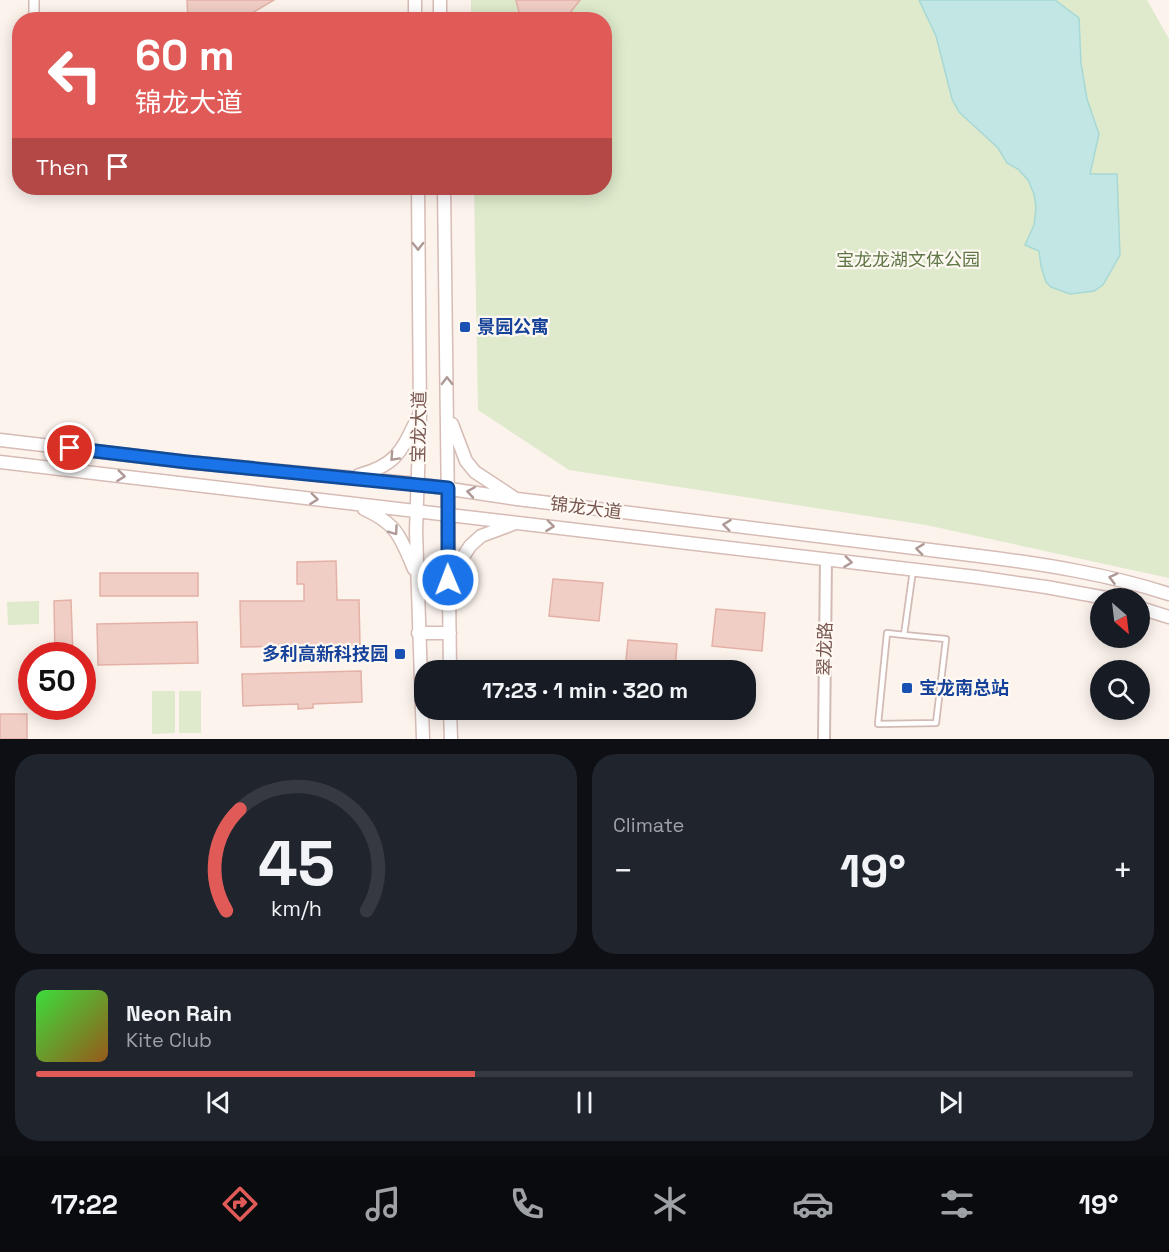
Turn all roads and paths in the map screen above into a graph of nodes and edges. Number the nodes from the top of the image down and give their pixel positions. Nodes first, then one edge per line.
1 (418, 195) edge
2 (444, 195) edge
3 (448, 412) junction
4 (420, 414) junction
5 (0, 440) edge
6 (0, 462) edge
7 (349, 477) junction
8 (417, 484) junction
9 (448, 488) junction
10 (517, 499) junction
11 (352, 504) junction
12 (416, 512) junction
13 (448, 514) junction
14 (518, 522) junction
15 (826, 559) junction
16 (913, 570) junction
17 (417, 577) junction
18 (448, 580) junction
19 (1169, 594) edge
20 (1090, 595) edge
21 (1150, 611) edge
22 (1169, 617) edge
23 (418, 633) junction
24 (450, 633) junction
25 (904, 635) junction
26 (450, 660) edge
27 (450, 720) edge
28 (423, 739) edge
29 (451, 739) edge
30 (824, 739) edge

1 -> 4 main road, 宝龙大道
3 -> 2 main road, 宝龙大道
3 - 9 main road, 宝龙大道
3 - 10 main road
4 -> 7 main road
4 - 8 main road, 宝龙大道
5 - 7 main road, 锦龙大道
6 -> 11 main road, 锦龙大道
7 - 8 main road, 锦龙大道
8 - 9 main road, 锦龙大道
8 - 12 main road, 宝龙大道
10 -> 9 main road, 锦龙大道
9 - 13 main road, 宝龙大道
19 -> 10 main road, 锦龙大道
11 - 12 main road, 锦龙大道
11 -> 17 main road
12 - 13 main road, 锦龙大道
12 - 17 main road, 宝龙大道
13 - 14 main road, 锦龙大道
13 - 18 main road, 宝龙大道
14 -> 15 main road, 锦龙大道
14 - 18 main road
15 -> 16 main road, 锦龙大道
15 - 30 street, 翠龙路
16 - 20 main road, 锦龙大道
16 - 25 lane
17 - 23 main road, 宝龙大道
18 - 24 main road, 宝龙大道
21 - 22 main road
23 - 24 main road
23 - 28 main road, 宝龙大道
24 - 26 main road, 宝龙大道
25 - 25 lane
27 - 29 main road

